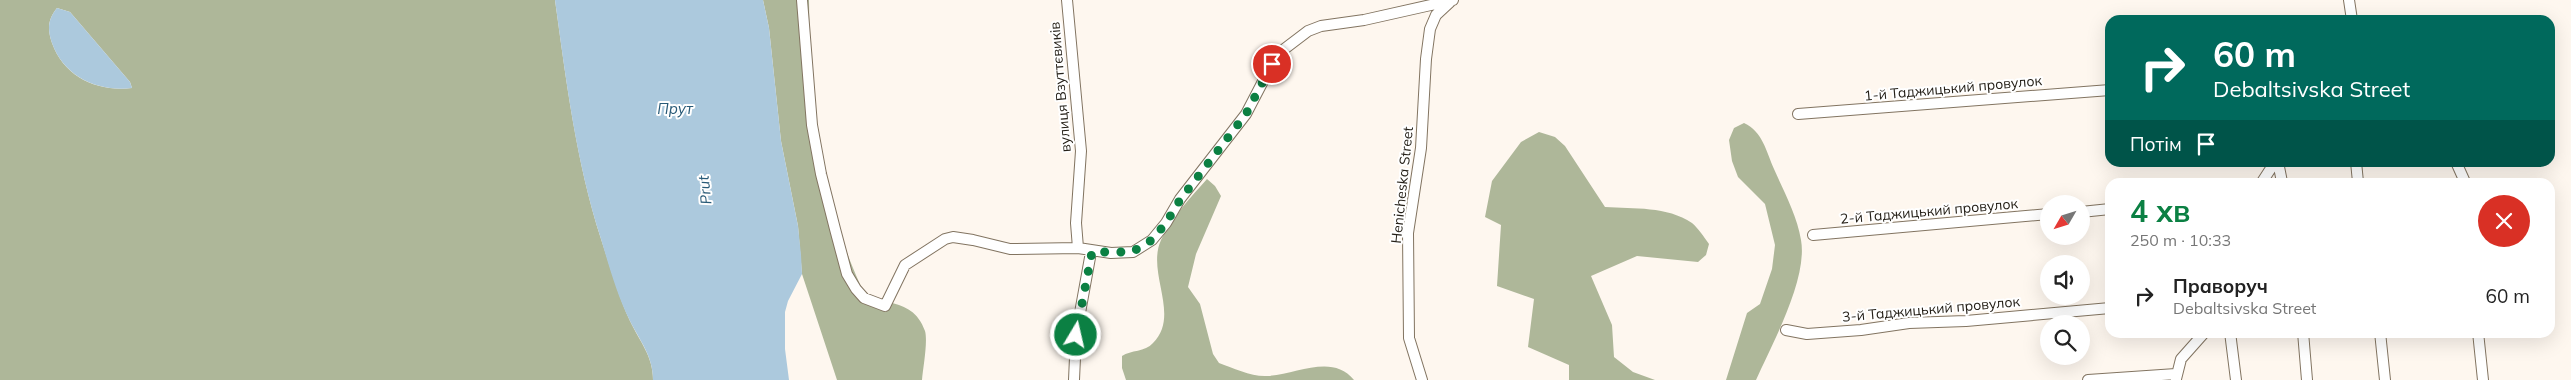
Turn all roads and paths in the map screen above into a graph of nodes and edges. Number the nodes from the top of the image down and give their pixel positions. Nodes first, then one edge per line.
1 (802, 0) edge
2 (1067, 0) edge
3 (1453, 0) edge
4 (2349, 0) edge
5 (2351, 15) edge
6 (2105, 90) edge
7 (1798, 114) dead end
8 (2272, 167) edge
9 (2265, 178) edge
10 (2105, 210) edge
11 (2090, 211) edge
12 (2040, 215) edge
13 (1812, 235) dead end
14 (1078, 248) junction
15 (1092, 252) junction
16 (2105, 308) edge
17 (1786, 330) dead end
18 (2200, 338) edge
19 (2231, 338) edge
20 (2303, 338) edge
21 (2381, 338) edge
22 (2479, 338) edge
23 (2176, 377) edge
24 (1074, 380) edge
25 (1422, 380) edge
26 (2088, 380) edge
27 (2236, 380) edge
28 (2308, 380) edge
29 (2385, 380) edge
30 (2483, 380) edge

1 - 14 street
2 - 14 street, вулиця Взуттєвиків
3 - 15 street
3 - 25 street, Henicheska Street
4 - 5 street
6 - 7 street, 1-й Таджицький провулок
8 - 9 street
10 - 11 street
12 - 13 street, 2-й Таджицький провулок
14 - 15 street
15 - 24 street
16 - 17 street, 3-й Таджицький провулок
18 - 23 street
19 - 27 street
20 - 28 street
21 - 29 street
22 - 30 street
23 - 26 street

